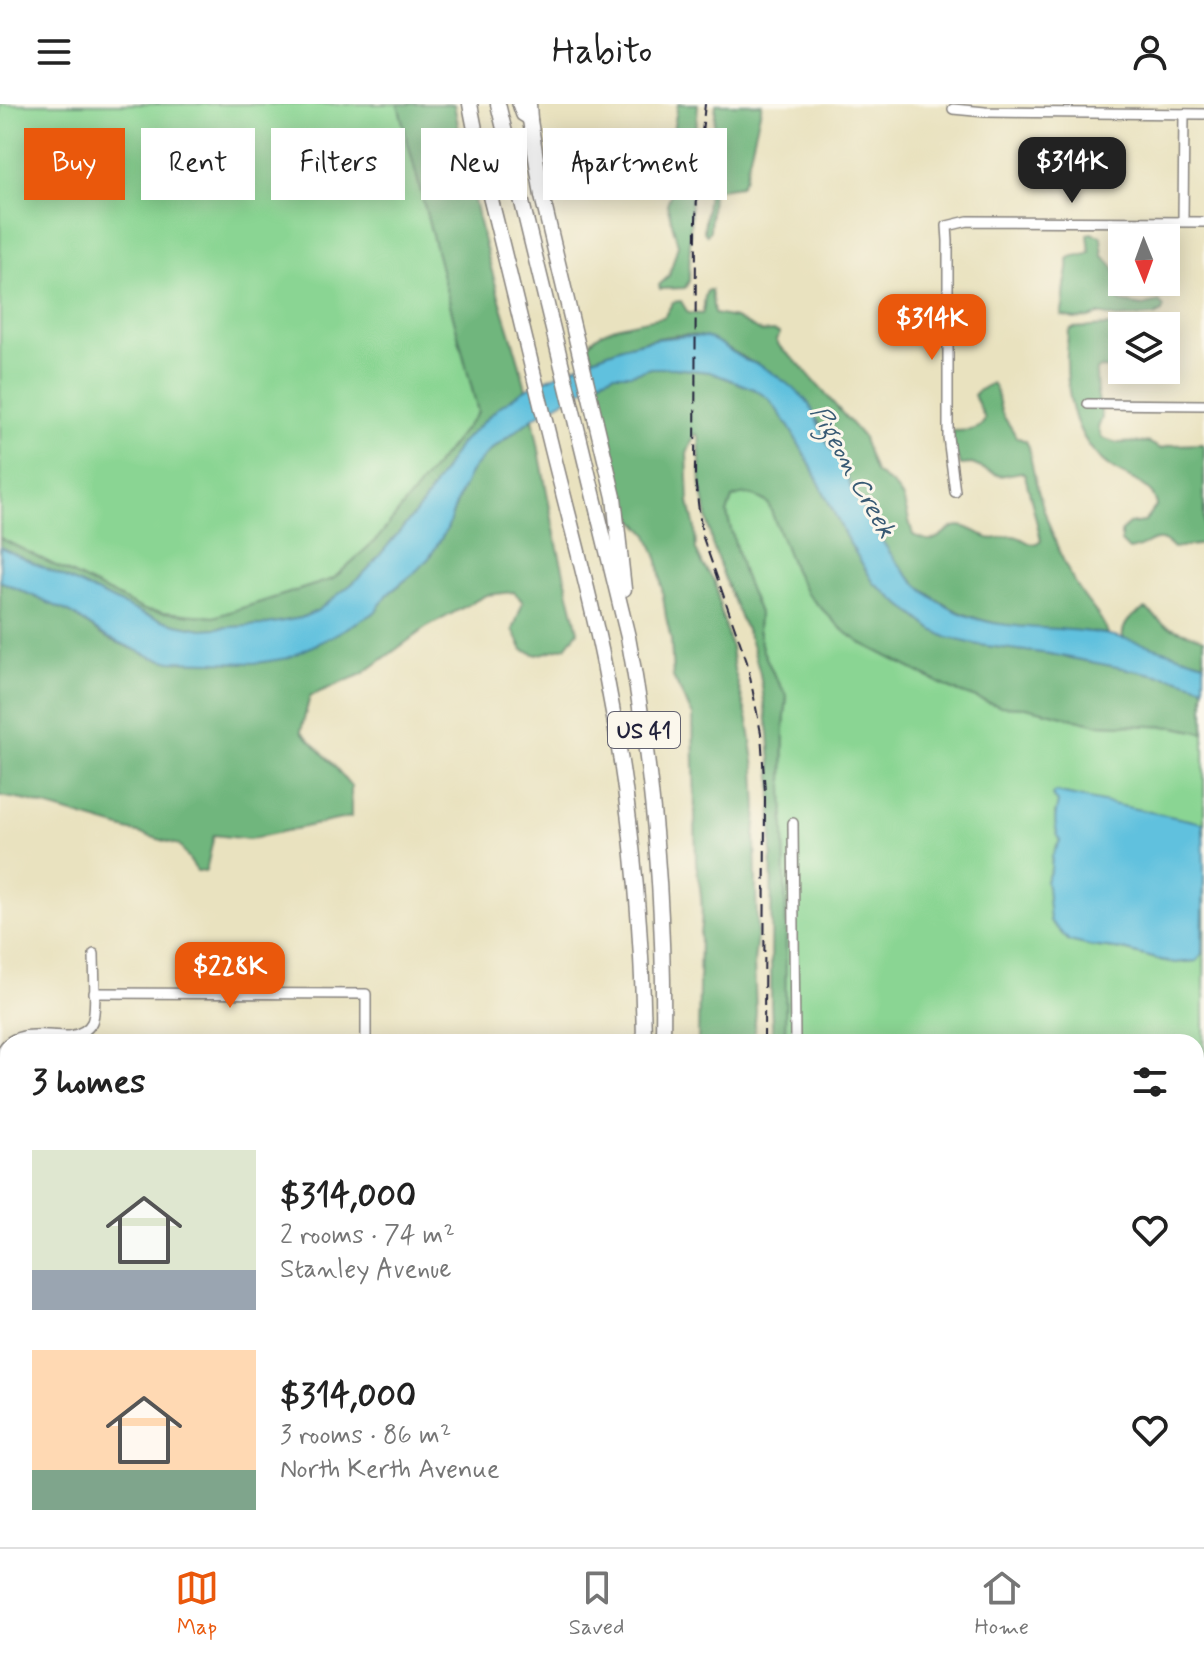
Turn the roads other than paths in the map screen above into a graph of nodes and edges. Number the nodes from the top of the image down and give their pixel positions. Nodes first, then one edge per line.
1 (470, 104) edge
2 (498, 104) edge
3 (518, 104) edge
4 (529, 104) edge
5 (953, 109) dead end
6 (1184, 114) junction
7 (1204, 114) edge
8 (530, 120) junction
9 (1183, 221) junction
10 (1204, 222) edge
11 (1088, 404) dead end
12 (1204, 405) edge
13 (955, 492) dead end
14 (628, 637) junction
15 (793, 823) dead end
16 (94, 954) dead end
17 (94, 993) junction
18 (75, 1034) edge
19 (366, 1034) edge
20 (644, 1034) edge
21 (663, 1034) edge
22 (795, 1034) edge

1 - 20 main road, US 41
2 - 14 main road, US 41
3 - 8 street
4 - 8 main road
5 - 6 street
6 - 7 street
6 - 9 street
8 - 14 main road
9 - 10 street
9 - 13 street
11 - 12 street
14 - 21 main road, US 41
15 - 22 street
16 - 17 street
17 - 18 street
17 - 19 street

